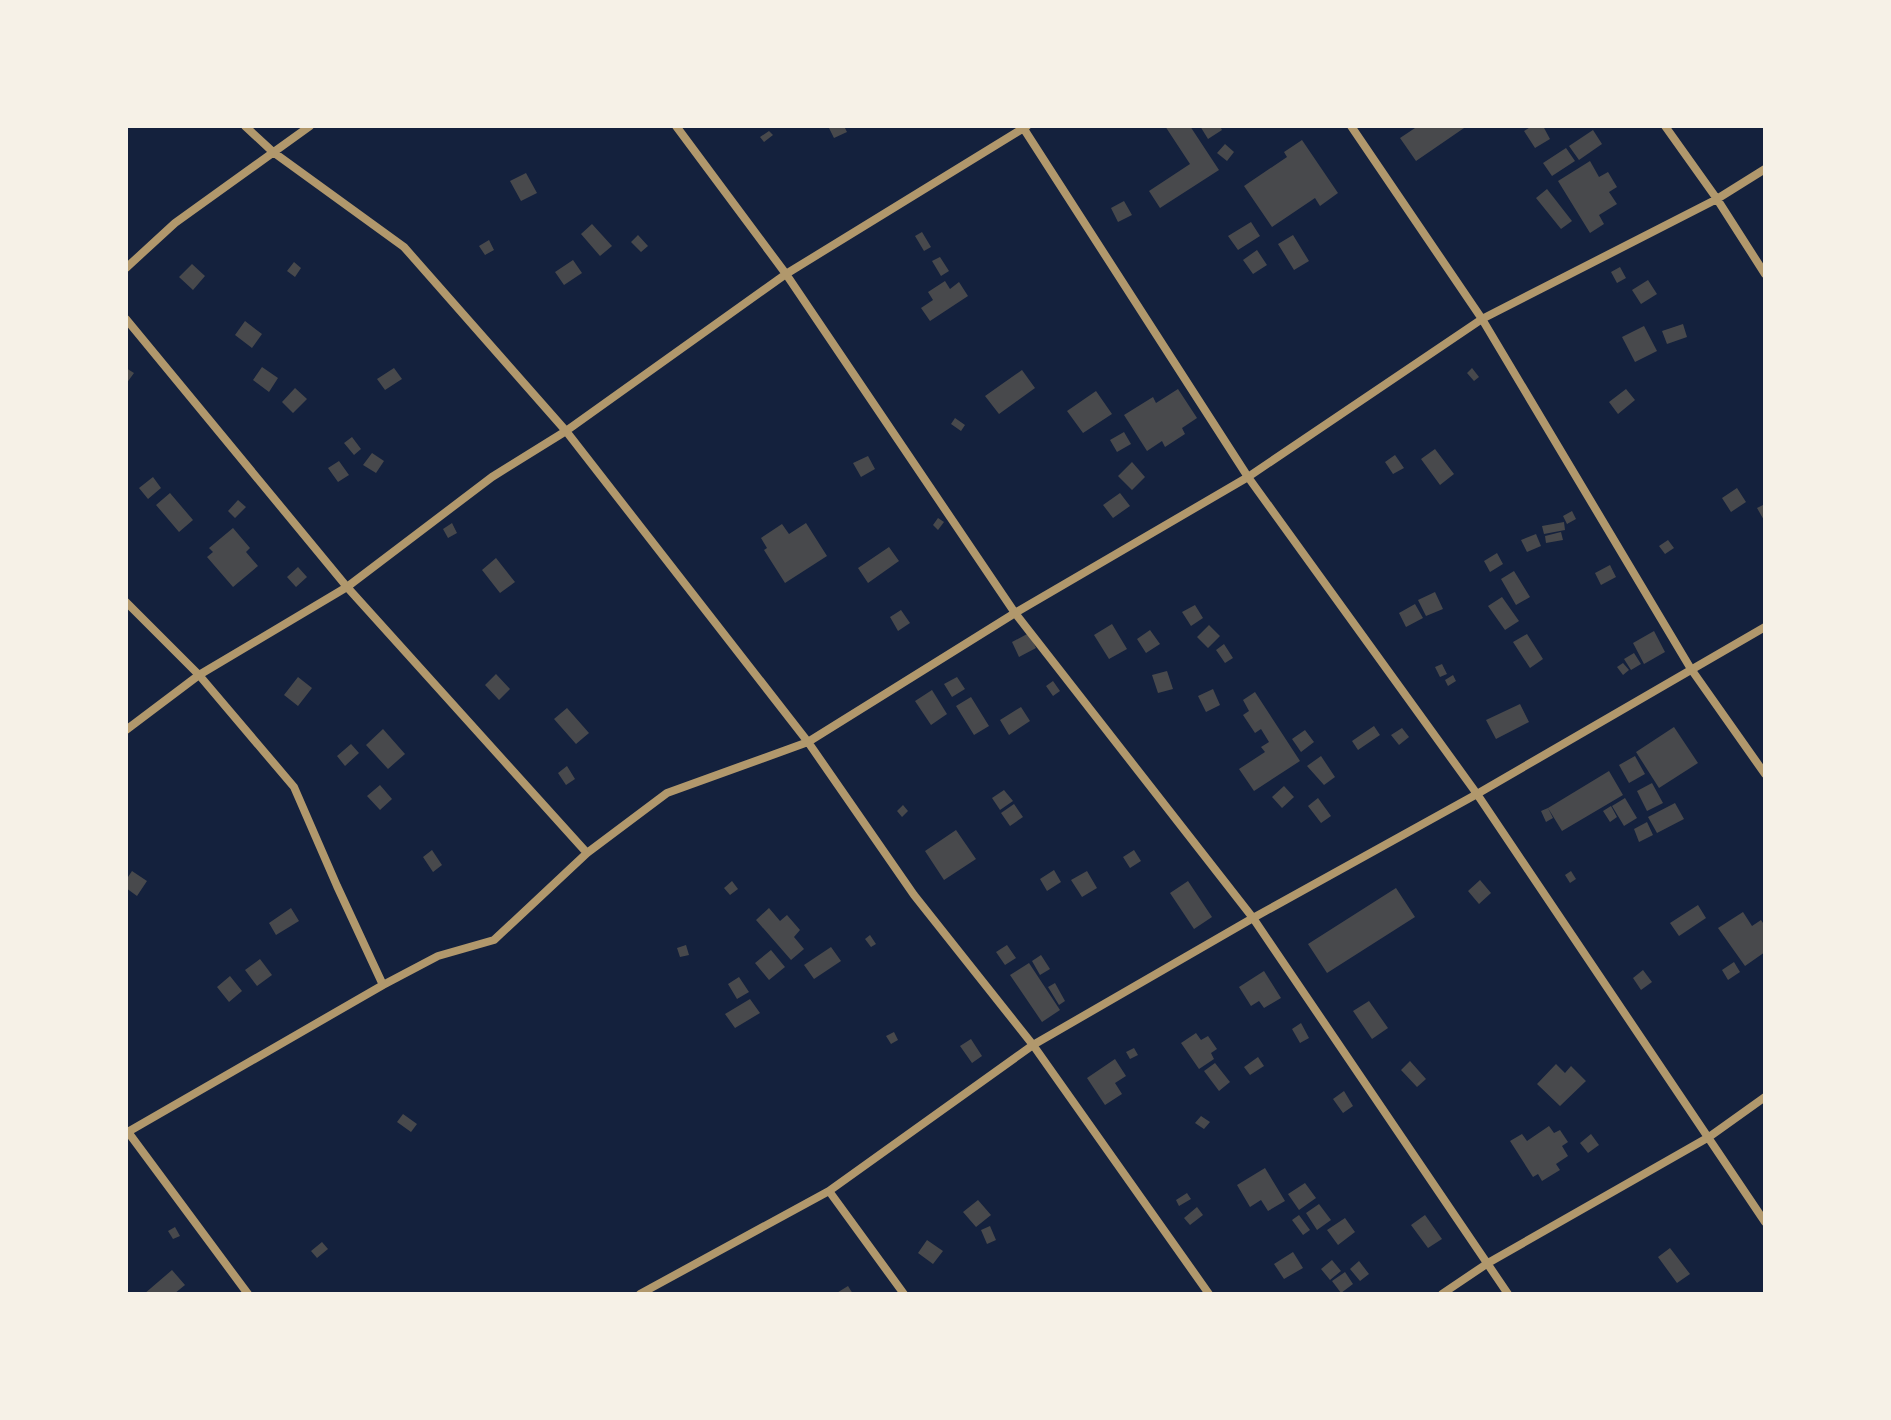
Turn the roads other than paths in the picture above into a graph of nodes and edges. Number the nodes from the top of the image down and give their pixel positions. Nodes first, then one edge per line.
1 (245, 126) edge
2 (310, 126) edge
3 (676, 126) edge
4 (1351, 126) edge
5 (1665, 126) edge
6 (1024, 127) edge
7 (273, 152) junction
8 (1765, 169) edge
9 (1717, 199) junction
10 (126, 268) edge
11 (786, 274) junction
12 (1765, 274) edge
13 (126, 319) edge
14 (1482, 319) junction
15 (566, 431) junction
16 (1248, 477) junction
17 (347, 587) junction
18 (126, 602) edge
19 (1015, 613) junction
20 (1765, 627) edge
21 (1691, 669) junction
22 (199, 675) junction
23 (126, 730) edge
24 (808, 742) junction
25 (1765, 774) edge
26 (1477, 794) junction
27 (587, 853) junction
28 (1253, 918) junction
29 (383, 985) junction
30 (1033, 1045) junction
31 (1765, 1097) edge
32 (127, 1132) edge
33 (1709, 1137) junction
34 (829, 1191) junction
35 (1765, 1222) edge
36 (1488, 1263) junction
37 (248, 1294) edge
38 (640, 1294) edge
39 (904, 1294) edge
40 (1209, 1294) edge
41 (1442, 1294) edge
42 (1508, 1294) edge

1 - 7 street
2 - 7 street
3 - 11 street
4 - 14 street
5 - 9 street
6 - 11 street
6 - 16 street
7 - 10 street
7 - 15 street
8 - 9 street
9 - 12 street
9 - 14 street
11 - 15 street
11 - 19 street
13 - 17 street
14 - 16 street
14 - 21 street
15 - 17 street
15 - 24 street
16 - 19 street
16 - 26 street
17 - 22 street
17 - 27 street
18 - 22 street
19 - 24 street
19 - 28 street
20 - 21 street
21 - 25 street
21 - 26 street
22 - 23 street
22 - 29 street
24 - 27 street
24 - 30 street
26 - 28 street
26 - 33 street
27 - 29 street
28 - 30 street
28 - 36 street
29 - 32 street
30 - 34 street
30 - 40 street
31 - 33 street
32 - 37 street
33 - 35 street
33 - 36 street
34 - 38 street
34 - 39 street
36 - 41 street
36 - 42 street

